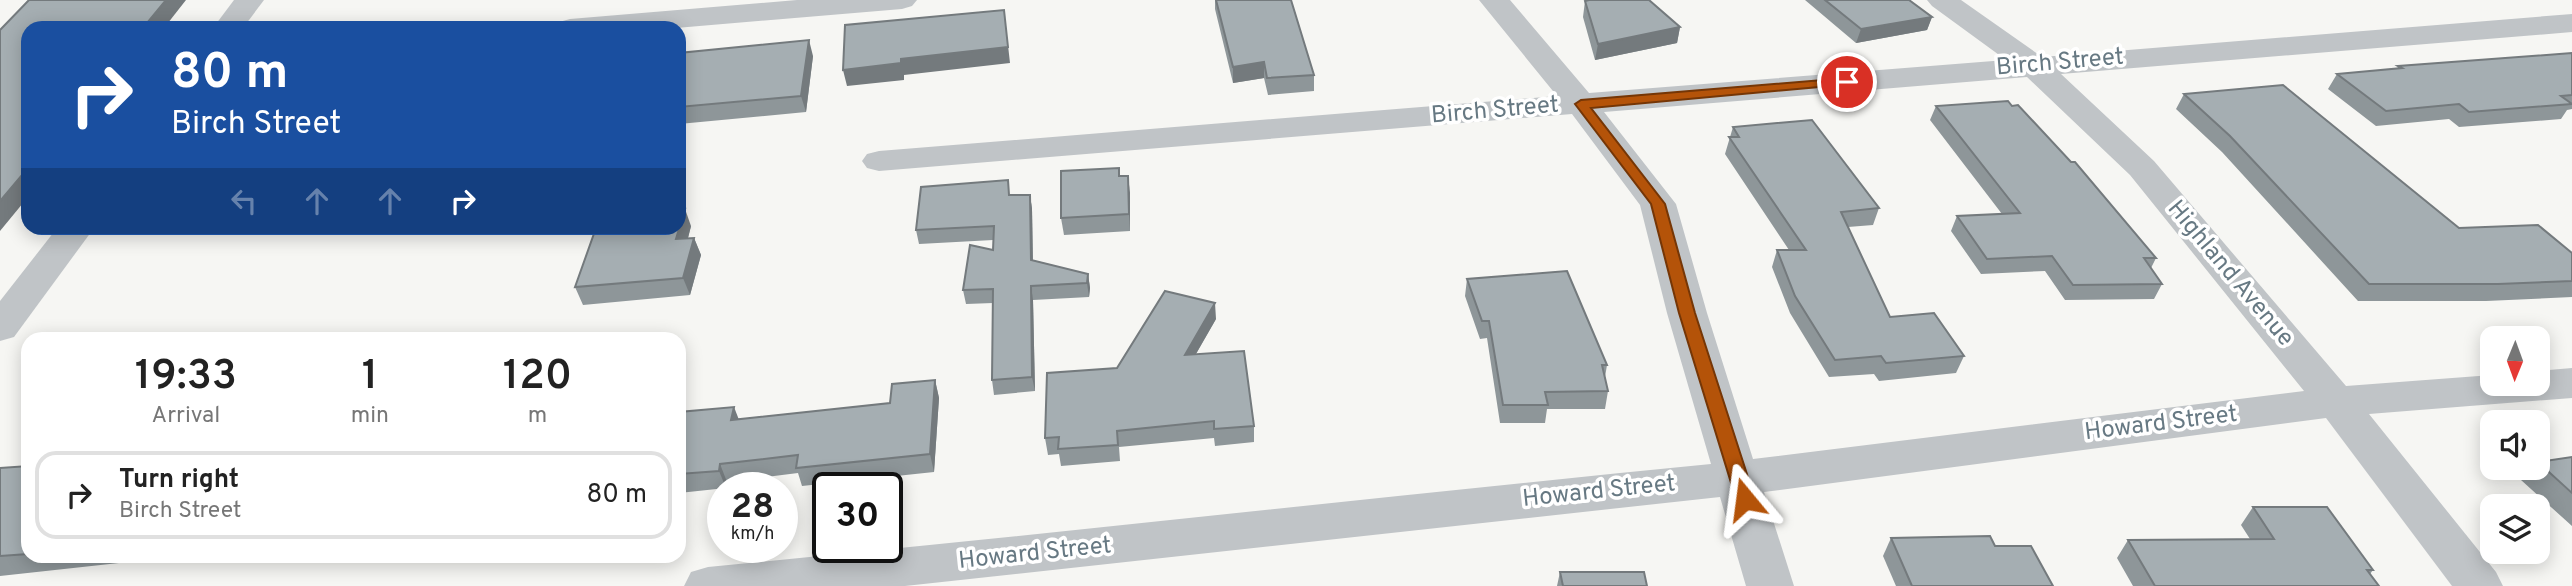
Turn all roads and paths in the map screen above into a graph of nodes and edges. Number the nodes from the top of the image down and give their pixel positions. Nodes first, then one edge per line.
1 (249, 0) edge
2 (902, 0) edge
3 (1494, 0) edge
4 (1942, 0) edge
5 (233, 21) edge
6 (653, 21) edge
7 (2572, 23) edge
8 (2033, 65) junction
9 (1581, 104) junction
10 (879, 161) dead end
11 (71, 235) edge
12 (0, 328) edge
13 (2572, 383) edge
14 (2336, 402) junction
15 (1740, 478) junction
16 (1058, 569) edge
17 (708, 586) edge
18 (1770, 586) edge
19 (2479, 586) edge

1 - 5 street
2 - 6 street
3 - 9 street
4 - 8 street, Highland Avenue
7 - 8 street, Birch Street
8 - 9 street, Birch Street
8 - 14 street, Highland Avenue
9 - 10 street, Birch Street
9 - 15 street
11 - 12 street
13 - 14 street, Howard Street
14 - 15 street, Howard Street
14 - 19 street, Highland Avenue
15 - 16 street, Howard Street
15 - 18 street
16 - 17 street, Howard Street

